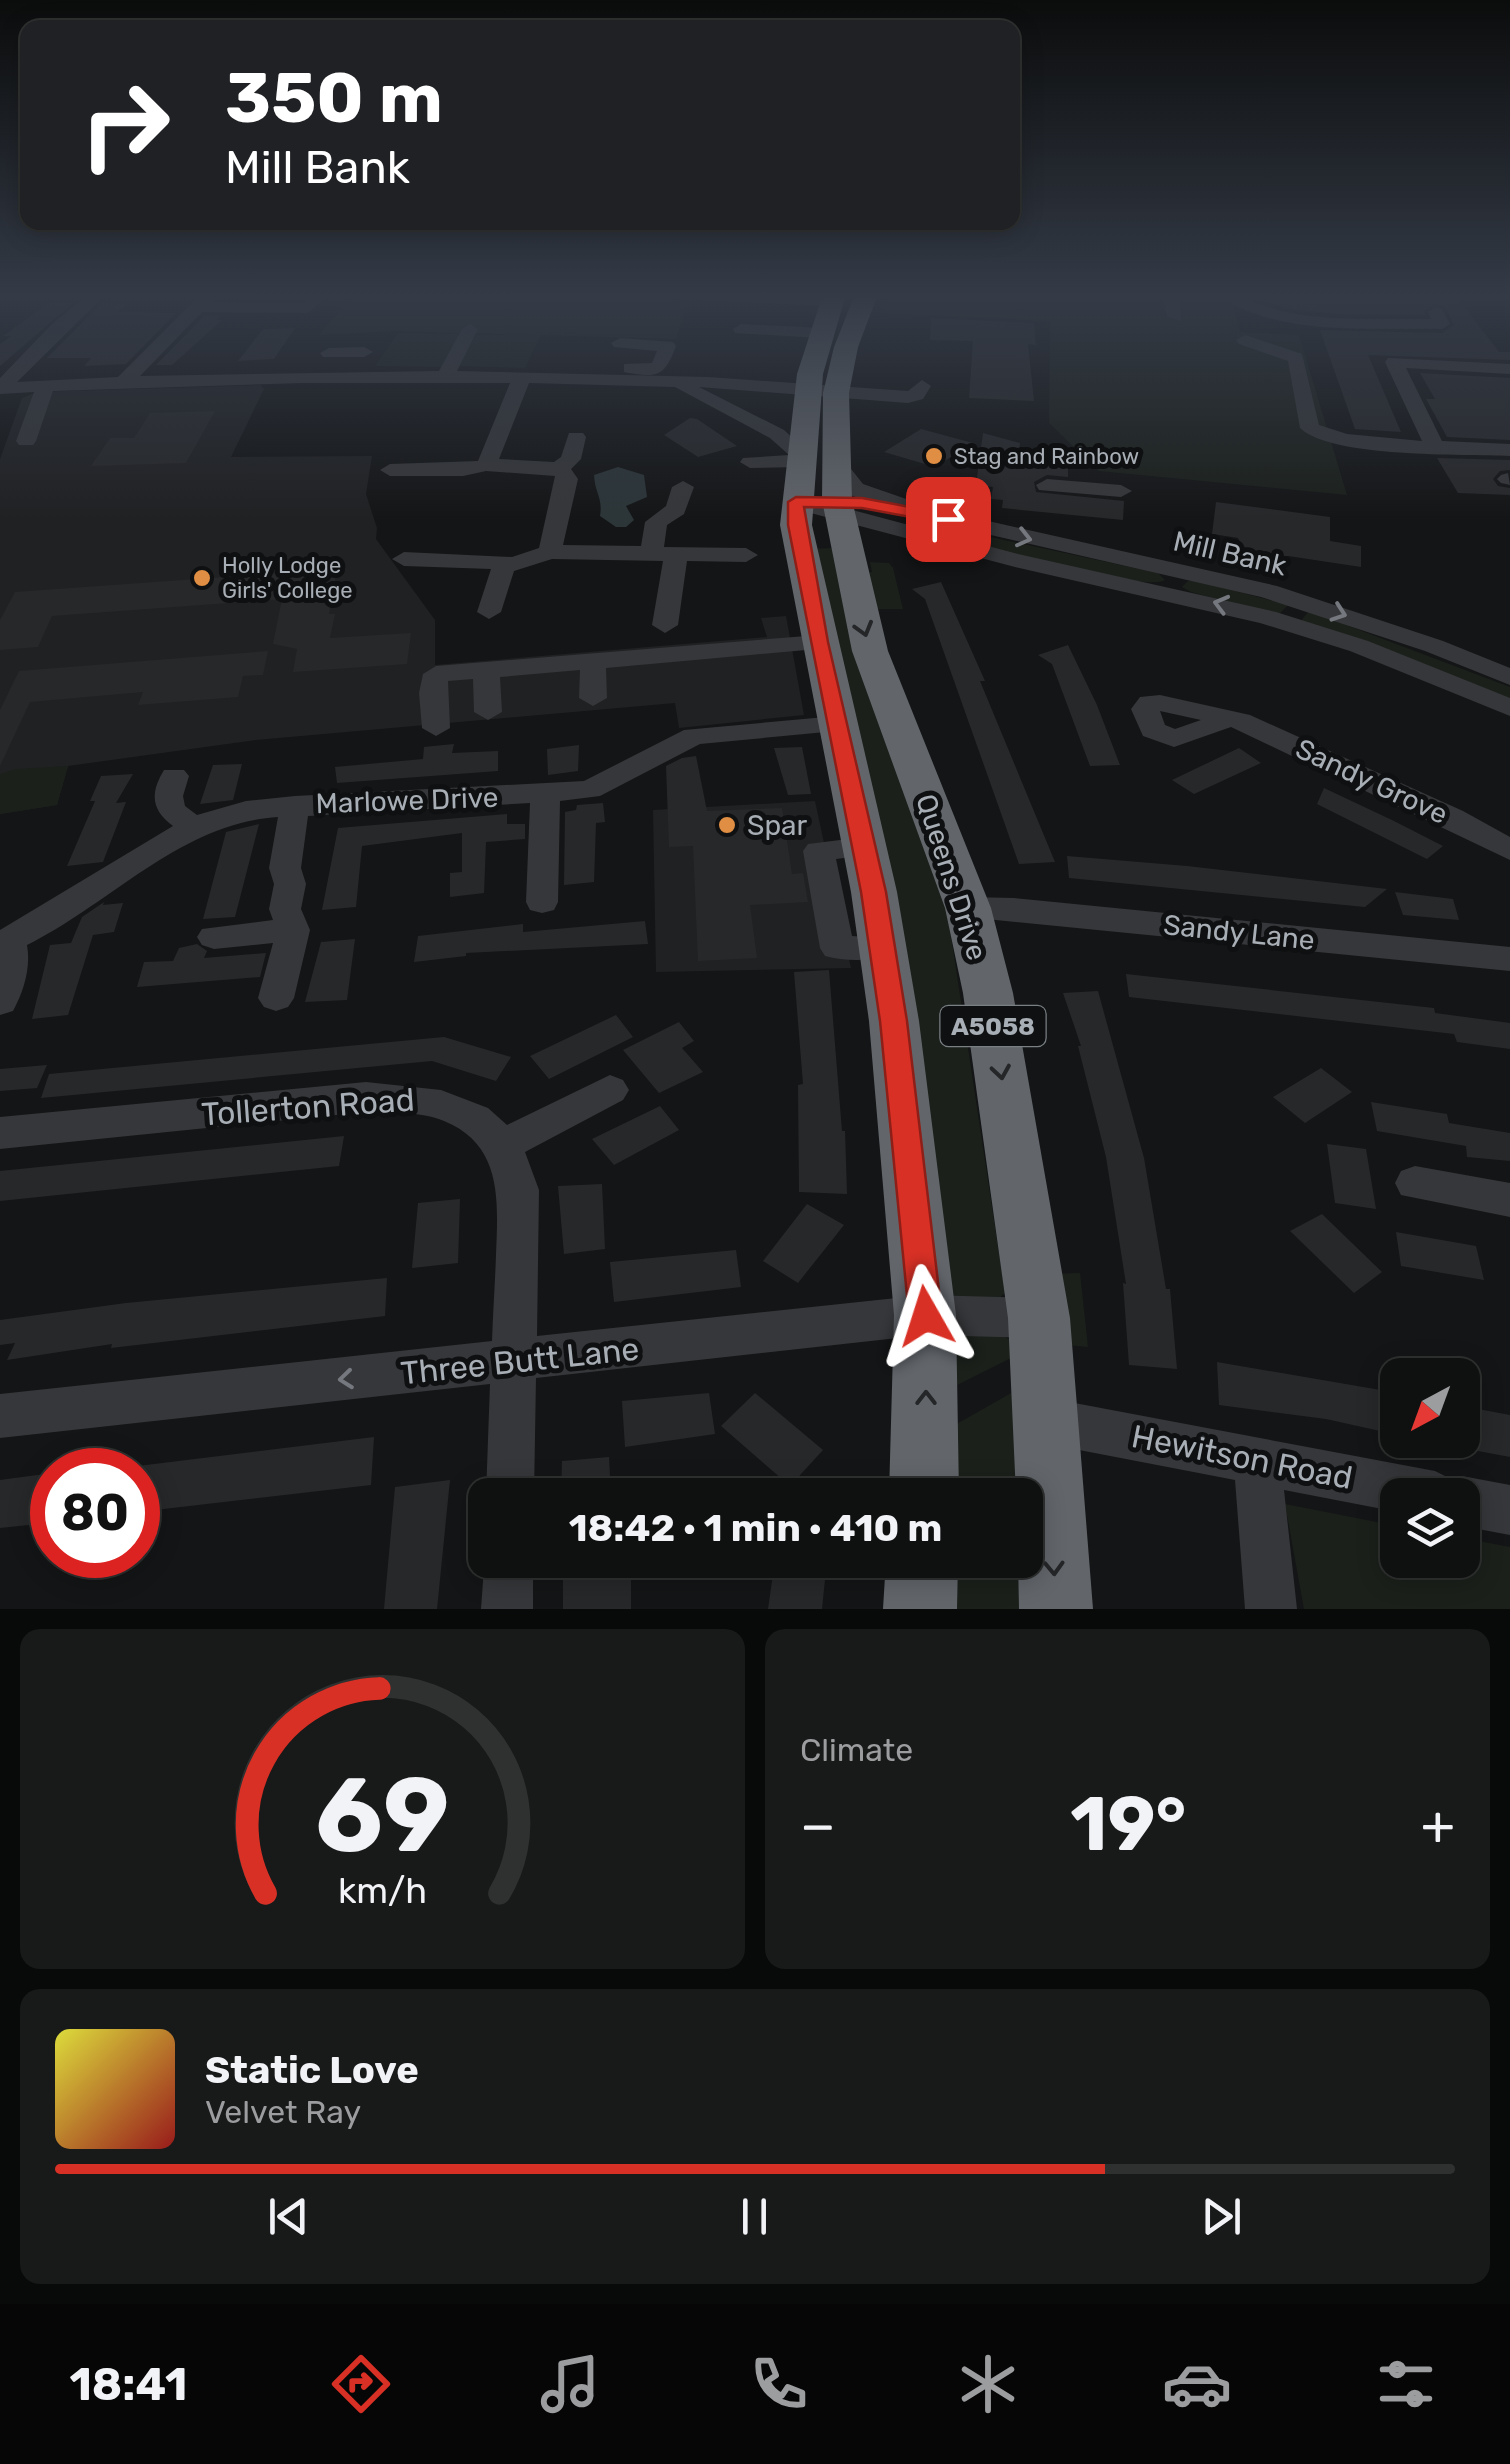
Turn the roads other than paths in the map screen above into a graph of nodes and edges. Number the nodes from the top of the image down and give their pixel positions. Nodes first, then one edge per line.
1 (137, 369) edge
2 (334, 369) edge
3 (449, 369) edge
4 (619, 369) edge
5 (818, 369) edge
6 (832, 369) edge
7 (1298, 369) edge
8 (1397, 369) edge
9 (328, 378) junction
10 (444, 378) junction
11 (520, 378) junction
12 (614, 380) junction
13 (657, 380) junction
14 (125, 381) junction
15 (46, 386) junction
16 (922, 386) dead end
17 (1, 388) edge
18 (700, 394) junction
19 (815, 395) junction
20 (674, 404) dead end
21 (576, 437) dead end
22 (26, 441) dead end
23 (1392, 443) junction
24 (1434, 444) junction
25 (1510, 450) edge
26 (750, 462) dead end
27 (486, 464) junction
28 (390, 470) dead end
29 (558, 470) junction
30 (1406, 472) dead end
31 (1047, 485) dead end
32 (682, 487) dead end
33 (1121, 490) dead end
34 (822, 492) junction
35 (929, 514) junction
36 (938, 538) junction
37 (550, 552) junction
38 (663, 554) junction
39 (746, 555) dead end
40 (404, 559) dead end
41 (509, 564) junction
42 (1174, 582) junction
43 (490, 612) dead end
44 (664, 625) dead end
45 (818, 642) junction
46 (593, 660) junction
47 (486, 670) junction
48 (1510, 677) edge
49 (593, 698) dead end
50 (1510, 708) edge
51 (488, 712) dead end
52 (1231, 718) dead end
53 (837, 724) junction
54 (436, 728) dead end
55 (174, 776) dead end
56 (546, 795) junction
57 (295, 805) junction
58 (194, 827) junction
59 (1510, 850) edge
60 (542, 902) dead end
61 (968, 908) junction
62 (293, 930) junction
63 (214, 937) dead end
64 (4, 943) edge
65 (1510, 959) edge
66 (276, 998) dead end
67 (0, 1002) edge
68 (610, 1090) dead end
69 (0, 1134) edge
70 (502, 1146) junction
71 (1416, 1183) dead end
72 (1510, 1200) edge
73 (926, 1316) junction
74 (1040, 1318) junction
75 (513, 1362) junction
76 (0, 1416) edge
77 (1048, 1421) junction
78 (1256, 1458) junction
79 (510, 1478) edge
80 (924, 1478) edge
81 (1380, 1483) edge
82 (1480, 1504) edge
83 (1510, 1510) edge
84 (508, 1578) edge
85 (921, 1578) edge
86 (507, 1609) edge
87 (920, 1609) edge
88 (1056, 1609) edge
89 (1271, 1609) edge

1 - 14 street
2 - 9 street
3 - 10 street
4 - 12 street
5 - 19 highway, Queens Drive / A5058
6 - 19 highway, Queens Drive / A5058
7 - 23 street
8 - 24 street
9 - 10 street
9 - 14 street
10 - 11 street
11 - 12 street
11 - 27 street
12 - 13 street
13 - 18 street
13 - 19 street
14 - 15 street
15 - 17 street
15 - 22 street
16 - 19 street
18 - 19 street
18 - 20 street
18 - 34 street
19 - 34 highway, Queens Drive / A5058
21 - 29 street
23 - 24 street
23 - 30 street
24 - 25 street
26 - 34 street
27 - 28 street
27 - 29 street
29 - 37 street
31 - 33 street
32 - 38 street
34 - 35 street, Mill Bank
34 - 35 street, Mill Bank
34 - 36 street, Mill Bank
34 - 36 street, Mill Bank
34 - 45 highway, Queens Drive / A5058
34 -> 61 highway, Queens Drive / A5058
35 -> 42 street, Mill Bank
36 - 42 street, Mill Bank
37 - 38 street
37 - 41 street
38 - 39 street
38 - 44 street
40 - 41 street
41 - 43 street
42 -> 48 street, Mill Bank
50 -> 42 street, Mill Bank
45 - 46 street
45 - 53 highway, Queens Drive / A5058
46 - 47 street
46 - 49 street
47 - 51 street
47 - 54 street
52 - 59 street, Sandy Grove
53 - 56 street, Marlowe Drive
53 - 73 highway, Queens Drive / A5058
55 - 58 street
56 - 57 street, Marlowe Drive
56 - 60 street
57 - 58 street, Marlowe Drive
57 - 62 street
58 - 64 street, Marlowe Drive
61 - 65 street, Sandy Lane
61 -> 74 highway, Queens Drive / A5058
62 - 63 street
62 - 66 street
64 - 67 street
68 - 70 street
69 - 70 street, Tollerton Road
70 - 75 street, Tollerton Road
71 - 72 street
73 - 74 street, Three Butt Lane
73 - 75 street, Three Butt Lane
80 -> 73 highway, Queens Drive / A5058
74 - 77 highway, Queens Drive / A5058
75 -> 76 street, Three Butt Lane
75 - 79 street, Tollerton Road
77 - 78 street, Hewitson Road
77 -> 88 highway, Queens Drive / A5058
78 - 81 street, Hewitson Road
78 - 89 street
82 - 83 street
84 - 86 street
85 - 87 highway

